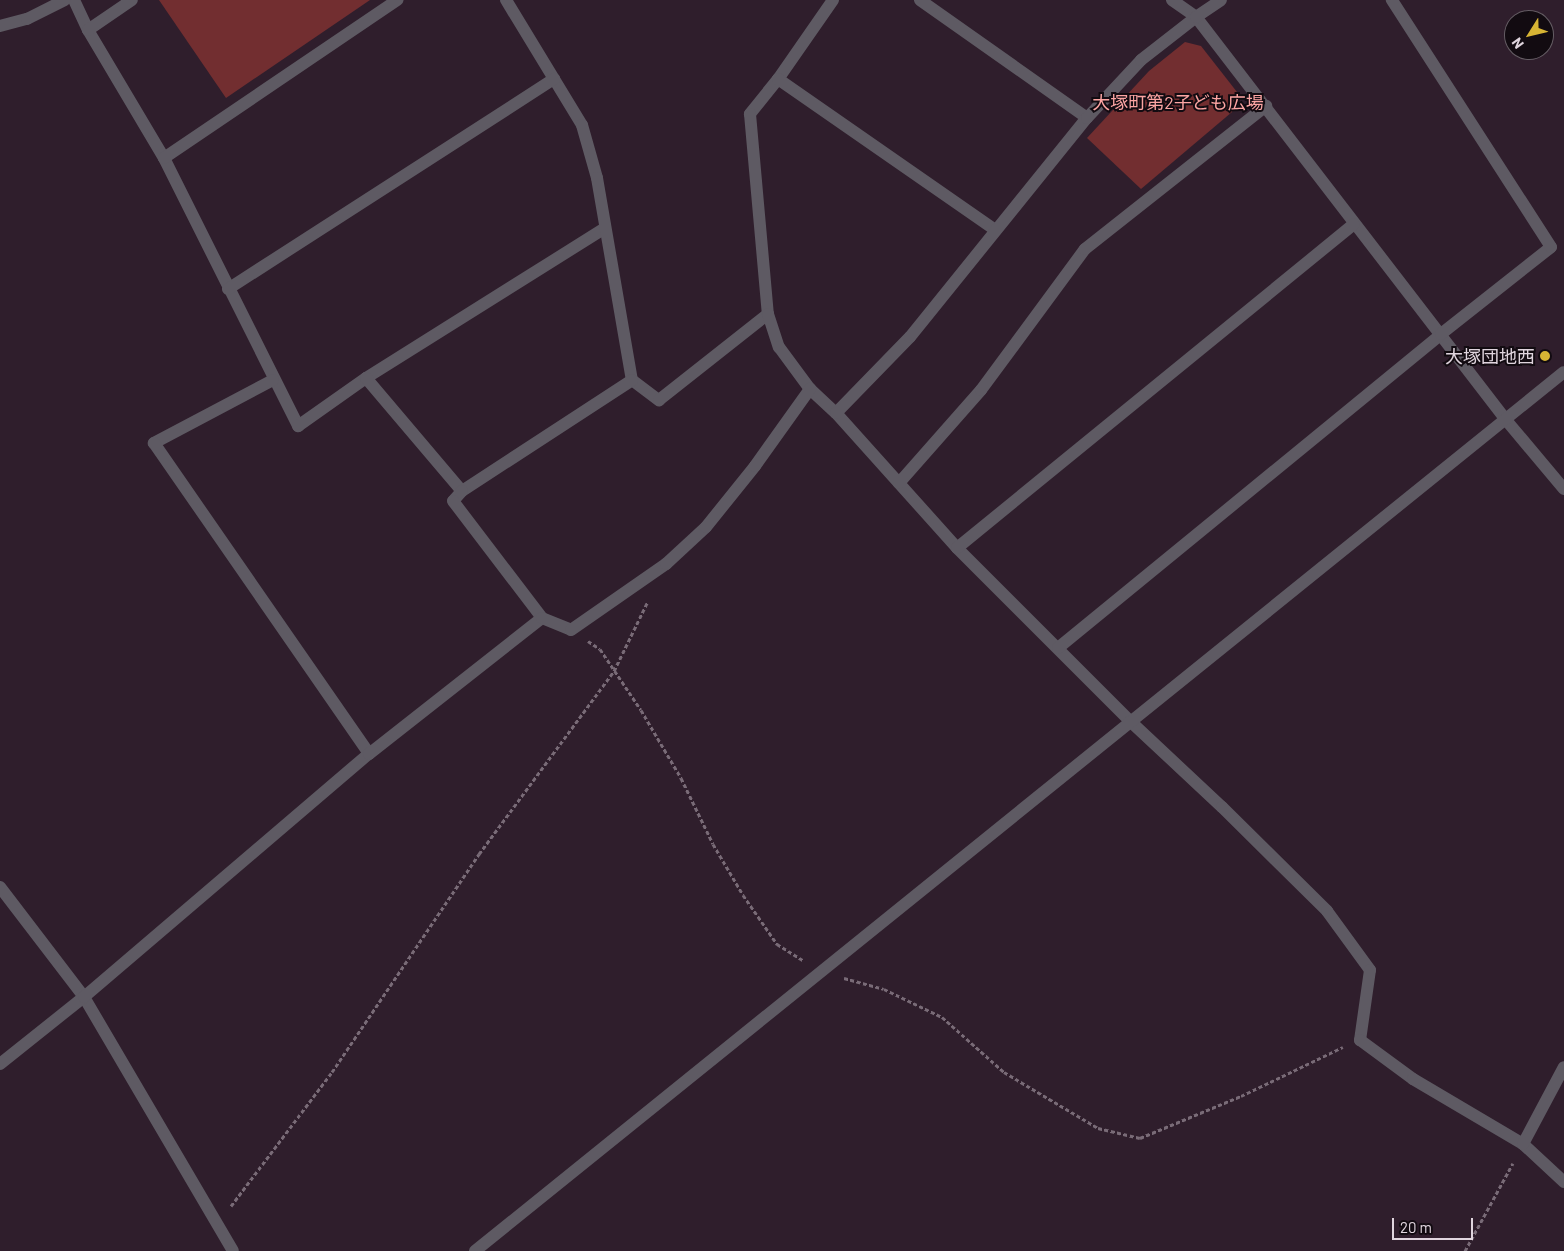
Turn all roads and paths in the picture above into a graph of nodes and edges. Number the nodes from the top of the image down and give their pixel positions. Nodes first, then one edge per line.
1 (65, 0) edge
2 (74, 0) edge
3 (132, 0) edge
4 (397, 0) edge
5 (506, 0) edge
6 (833, 0) edge
7 (920, 0) edge
8 (1172, 0) edge
9 (1221, 0) edge
10 (1392, 0) edge
11 (1196, 17) junction
12 (0, 26) edge
13 (88, 30) junction
14 (554, 79) junction
15 (778, 80) junction
16 (1266, 106) junction
17 (1087, 118) junction
18 (164, 158) junction
19 (1354, 224) junction
20 (605, 228) junction
21 (995, 230) junction
22 (228, 289) junction
23 (768, 314) junction
24 (1441, 334) junction
25 (1564, 372) edge
26 (366, 378) junction
27 (273, 380) junction
28 (632, 380) junction
29 (810, 390) junction
30 (836, 412) junction
31 (1506, 420) junction
32 (900, 483) junction
33 (1564, 488) edge
34 (462, 492) junction
35 (957, 548) junction
36 (648, 600) dead end
37 (542, 618) junction
38 (571, 630) junction
39 (1058, 648) junction
40 (614, 671) junction
41 (1130, 721) junction
42 (369, 754) junction
43 (0, 887) edge
44 (822, 971) junction
45 (84, 997) junction
46 (1360, 1040) junction
47 (0, 1064) edge
48 (1564, 1067) edge
49 (1523, 1144) junction
50 (1564, 1182) edge
51 (217, 1224) junction
52 (233, 1251) edge
53 (476, 1251) edge
54 (1464, 1251) edge

1 - 12 street
2 - 13 street
3 - 13 street
4 - 18 street
5 - 14 street
6 - 15 street
7 - 17 street
8 - 11 street
9 - 11 street
10 - 24 street
11 - 16 street
11 - 17 street
13 - 18 street
14 - 20 street
14 - 22 street
15 - 21 street
15 - 23 street
16 - 19 street
16 - 32 street
17 - 21 street
18 - 22 street
19 - 24 street
19 - 35 street
20 - 26 street
20 - 28 street
21 - 30 street
22 - 27 street
23 - 28 street
23 - 29 street
24 - 31 street
24 - 39 street
25 - 31 street
26 - 27 street
26 - 34 street
27 - 42 street
28 - 34 street
29 - 30 street
29 - 38 street
30 - 32 street
31 - 33 street
31 - 41 street
32 - 35 street
34 - 37 street
35 - 39 street
36 - 40 path
37 - 38 street
37 - 42 street
38 - 40 path
39 - 41 street
40 - 44 path
40 - 51 path
41 - 44 street
41 - 46 street
42 - 45 street
43 - 45 street
44 - 46 path
44 - 53 street
45 - 47 street
45 - 51 street
46 - 49 street
48 - 49 street
49 - 50 street
49 - 54 path
51 - 52 street

